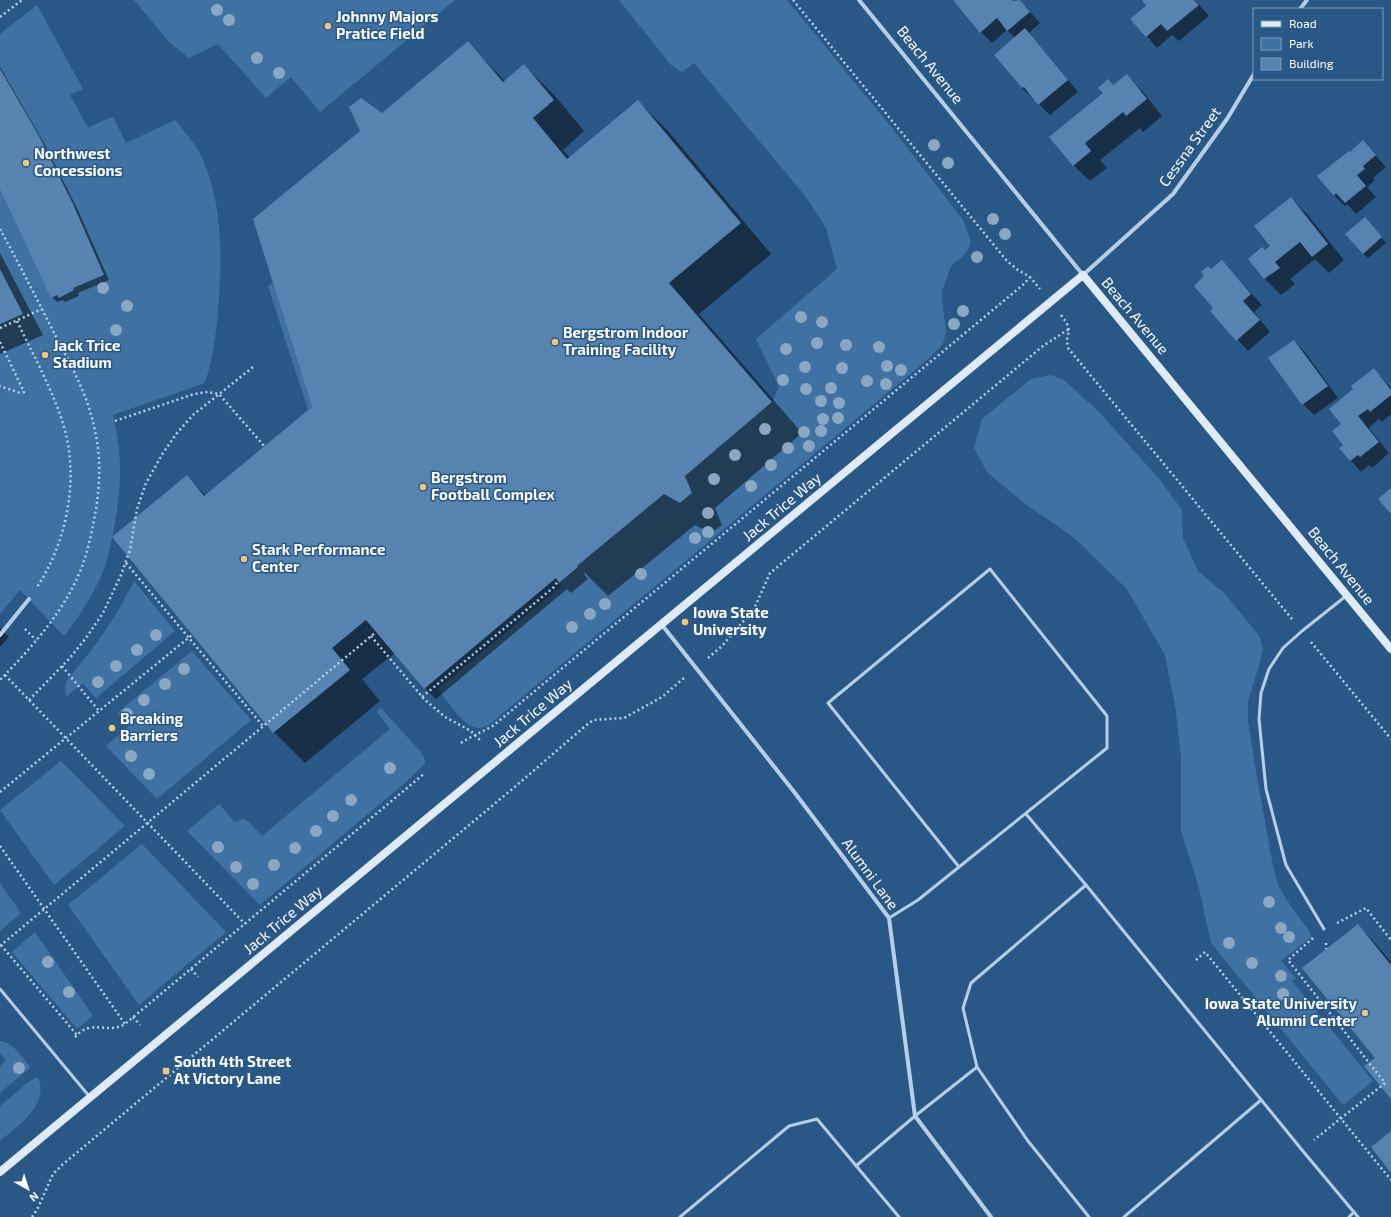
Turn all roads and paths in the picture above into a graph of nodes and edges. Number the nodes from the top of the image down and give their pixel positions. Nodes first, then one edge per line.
1 (22, 0) edge
2 (792, 0) edge
3 (859, 0) edge
4 (1307, 0) edge
5 (1301, 8) edge
6 (0, 17) edge
7 (1253, 76) edge
8 (0, 228) edge
9 (1083, 275) junction
10 (1030, 277) junction
11 (1033, 280) dead end
12 (42, 309) junction
13 (17, 321) junction
14 (1067, 322) dead end
15 (0, 328) edge
16 (1069, 329) junction
17 (0, 342) edge
18 (253, 367) dead end
19 (0, 386) edge
20 (219, 394) junction
21 (114, 421) dead end
22 (264, 447) dead end
23 (126, 562) junction
24 (770, 572) dead end
25 (558, 581) dead end
26 (1347, 595) junction
27 (29, 598) joint
28 (1294, 622) dead end
29 (662, 625) junction
30 (376, 632) dead end
31 (0, 635) edge
32 (192, 635) dead end
33 (371, 636) junction
34 (189, 638) junction
35 (1309, 640) dead end
36 (1391, 649) edge
37 (62, 666) junction
38 (5, 675) junction
39 (0, 680) edge
40 (422, 696) junction
41 (29, 700) junction
42 (99, 711) junction
43 (593, 720) dead end
44 (263, 726) junction
45 (476, 735) junction
46 (66, 738) junction
47 (1391, 739) edge
48 (480, 740) dead end
49 (461, 743) dead end
50 (425, 773) dead end
51 (0, 792) edge
52 (1026, 814) junction
53 (148, 823) junction
54 (0, 846) edge
55 (959, 867) junction
56 (1086, 885) junction
57 (44, 909) junction
58 (889, 918) junction
59 (245, 924) junction
60 (1324, 929) junction
61 (1391, 940) edge
62 (0, 945) edge
63 (1326, 949) dead end
64 (1196, 960) dead end
65 (191, 969) junction
66 (198, 977) dead end
67 (0, 989) edge
68 (133, 1017) junction
69 (125, 1024) junction
70 (140, 1025) dead end
71 (977, 1066) junction
72 (90, 1098) junction
73 (1261, 1100) junction
74 (915, 1116) junction
75 (1341, 1118) junction
76 (1312, 1142) dead end
77 (856, 1166) junction
78 (0, 1172) edge
79 (1391, 1180) edge
80 (1354, 1212) junction
81 (32, 1217) edge
82 (680, 1217) edge
83 (899, 1217) edge
84 (991, 1217) edge
85 (1089, 1217) edge
86 (1124, 1217) edge
87 (1349, 1217) edge
88 (1358, 1217) edge

1 - 6 path
2 - 10 path
3 - 9 street, Beach Avenue
4 - 5 street
7 - 9 street, Cessna Street
8 - 12 path
9 - 26 street, Beach Avenue
9 - 29 street, Jack Trice Way
10 - 11 path
10 - 45 path
12 - 13 path
12 - 38 path
13 - 15 path
13 - 27 path
14 - 16 path
16 - 24 path
16 - 28 path
17 - 19 path
18 - 20 path
20 - 21 path
20 - 22 path
20 - 23 path
23 - 34 path
23 - 37 path
25 - 40 path
26 - 36 street, Beach Avenue
26 - 60 lane
27 - 31 street, bridge
29 - 58 street, Alumni Lane
29 - 72 street, Jack Trice Way
30 - 33 path
32 - 34 path
33 - 40 path
33 - 44 path
34 - 42 path
34 - 44 path
35 - 47 path
37 - 41 path
37 - 42 path
38 - 39 path
38 - 41 path
40 - 45 path
41 - 46 path
42 - 46 path
43 - 81 path
44 - 53 path
45 - 48 path
45 - 49 path
46 - 51 path
46 - 53 path
50 - 59 path
52 - 55 lane
52 - 55 lane
52 - 56 lane
53 - 57 path
53 - 59 path
54 - 57 path
55 - 58 lane
56 - 71 lane
56 - 73 lane
57 - 62 path
57 - 69 path
58 - 74 street, Alumni Lane
59 - 65 path
60 - 61 path
60 - 63 path
60 - 75 path
62 - 69 path
64 - 75 path
65 - 66 path
65 - 68 path
67 - 72 lane
68 - 69 path
68 - 70 path
71 - 74 lane
71 - 85 lane
72 - 78 street, Jack Trice Way
73 - 80 lane
73 - 86 lane
74 - 77 lane
74 - 84 street, Alumni Lane
75 - 76 path
75 - 79 path
77 - 82 lane
77 - 83 lane
80 - 87 lane
80 - 88 lane

